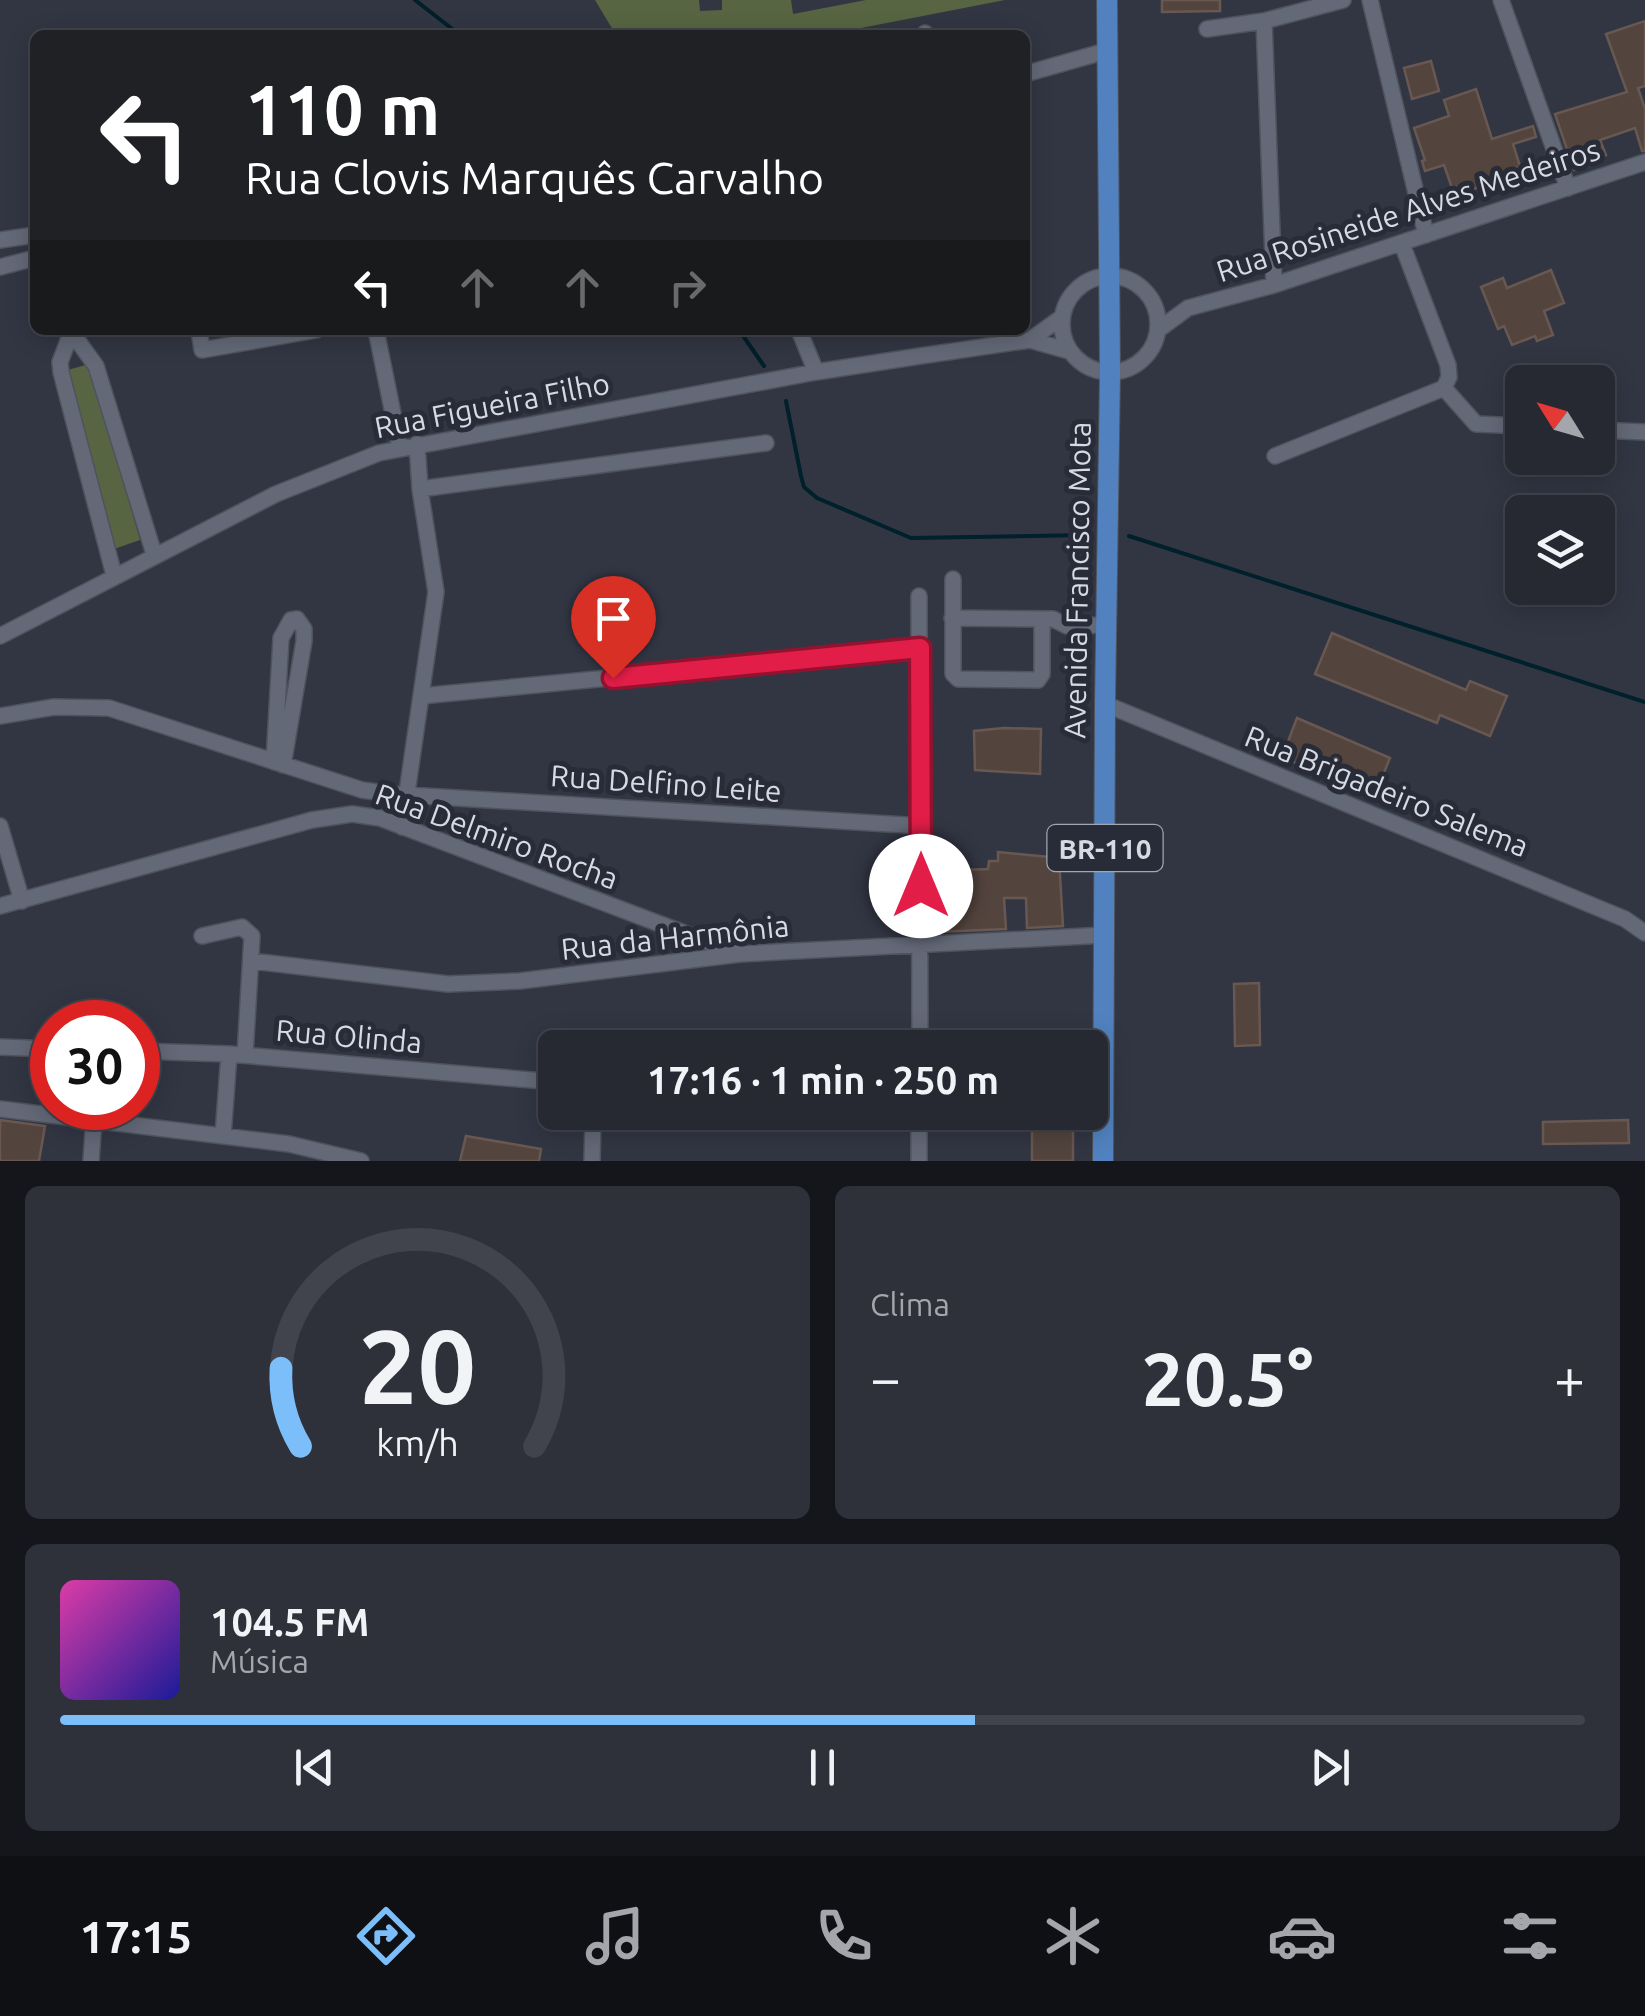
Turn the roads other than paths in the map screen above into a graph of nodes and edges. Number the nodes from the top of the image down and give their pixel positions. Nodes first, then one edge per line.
1 (1106, 0) edge
2 (1343, 0) edge
3 (1370, 0) edge
4 (1501, 0) edge
5 (1264, 21) junction
6 (1207, 28) dead end
7 (1106, 51) junction
8 (1030, 73) edge
9 (1645, 162) edge
10 (1568, 188) junction
11 (30, 235) edge
12 (1426, 235) junction
13 (0, 240) edge
14 (1402, 244) junction
15 (30, 259) edge
16 (0, 266) edge
17 (1108, 276) junction
18 (1274, 285) junction
19 (1146, 291) junction
20 (1188, 308) junction
21 (1062, 317) junction
22 (1158, 330) junction
23 (70, 335) edge
24 (74, 335) edge
25 (200, 335) edge
26 (288, 335) edge
27 (377, 335) edge
28 (801, 335) edge
29 (972, 335) edge
30 (1030, 340) junction
31 (974, 348) junction
32 (1069, 351) junction
33 (816, 372) junction
34 (1110, 373) junction
35 (1444, 388) junction
36 (1505, 425) edge
37 (1615, 431) edge
38 (1645, 432) edge
39 (766, 444) dead end
40 (408, 446) junction
41 (1275, 456) dead end
42 (420, 490) junction
43 (154, 554) junction
44 (114, 575) junction
45 (953, 579) dead end
46 (919, 596) dead end
47 (952, 618) junction
48 (1042, 620) junction
49 (1106, 625) junction
50 (1066, 626) junction
51 (0, 636) edge
52 (1042, 638) junction
53 (920, 648) junction
54 (421, 696) junction
55 (1105, 704) junction
56 (0, 716) edge
57 (278, 763) junction
58 (406, 794) junction
59 (0, 826) edge
60 (922, 826) junction
61 (402, 827) junction
62 (22, 901) junction
63 (0, 906) edge
64 (1645, 933) edge
65 (1106, 934) junction
66 (202, 936) dead end
67 (921, 946) junction
68 (740, 954) junction
69 (252, 961) junction
70 (920, 1030) edge
71 (0, 1047) edge
72 (30, 1048) edge
73 (160, 1052) edge
74 (237, 1055) junction
75 (538, 1081) edge
76 (0, 1109) edge
77 (30, 1112) edge
78 (160, 1128) edge
79 (93, 1130) edge
80 (591, 1130) edge
81 (919, 1130) edge
82 (223, 1136) junction
83 (252, 1141) junction
84 (92, 1161) edge
85 (252, 1161) edge
86 (360, 1161) edge
87 (592, 1161) edge
88 (919, 1161) edge
89 (1104, 1161) edge

1 - 7 main road, Avenida Francisco Mota / BR-110
2 - 5 street
3 - 12 street
4 - 10 street
5 - 6 street
5 - 18 street
7 - 8 street
7 - 17 main road, Avenida Francisco Mota / BR-110
9 - 10 street, Rua Rosineide Alves Medeiros
10 - 12 street, Rua Rosineide Alves Medeiros
11 - 13 street
12 - 14 street, Rua Rosineide Alves Medeiros
14 - 18 street, Rua Rosineide Alves Medeiros
14 - 35 street
15 - 16 street
17 - 19 street, Rua Rosineide Alves Medeiros
17 - 21 street, Rua Figueira Filho
17 - 34 main road, Avenida Francisco Mota / BR-110
18 - 20 street, Rua Rosineide Alves Medeiros
19 - 20 street, Rua Rosineide Alves Medeiros
19 - 22 street
20 - 22 street, Rua Rosineide Alves Medeiros
21 - 30 street, Rua Figueira Filho
21 - 32 street
22 - 34 street, Rua Rosineide Alves Medeiros
23 - 44 street
24 - 43 street
25 - 26 street
27 - 40 street
28 - 33 street
29 - 31 street
30 - 31 street, Rua Figueira Filho
30 - 32 street, Rua Figueira Filho
31 - 33 street, Rua Figueira Filho
32 - 34 street, Rua Figueira Filho
33 - 40 street, Rua Figueira Filho
34 - 49 main road, Avenida Francisco Mota / BR-110
35 - 36 street
35 - 41 street
37 - 38 street
39 - 42 street
40 - 42 street
40 - 43 street, Rua Figueira Filho
42 - 54 street
43 - 44 street, Rua Figueira Filho
44 - 51 street, Rua Figueira Filho
45 - 47 street
46 - 53 street
47 - 48 street
47 - 52 street
48 - 50 street
48 - 52 street
49 - 50 street
49 - 55 main road, Avenida Francisco Mota / BR-110
50 - 52 street
53 - 54 street
53 - 60 street
54 - 58 street
55 - 64 street, Rua Brigadeiro Salema
55 - 65 main road, Avenida Francisco Mota / BR-110
56 - 57 street, Rua Delfino Leite
57 - 57 street
57 - 58 street, Rua Delfino Leite
58 - 60 street, Rua Delfino Leite
58 - 61 street
59 - 62 street
60 - 67 street
61 - 62 street, Rua Delmiro Rocha
61 - 68 street, Rua Delmiro Rocha
62 - 63 street, Rua Delmiro Rocha
65 - 67 street, Rua da Harmônia
65 - 89 main road, Avenida Francisco Mota / BR-110
66 - 69 street
67 - 68 street, Rua da Harmônia
67 - 70 street
68 - 69 street, Rua da Harmônia
69 - 74 street
71 - 72 street
73 - 74 street, Rua Olinda
74 - 75 street, Rua Olinda
74 - 82 street
76 - 77 street
78 - 82 street
79 - 84 street
80 - 87 street
81 - 88 street
82 - 83 street
83 - 85 street
83 - 86 street

